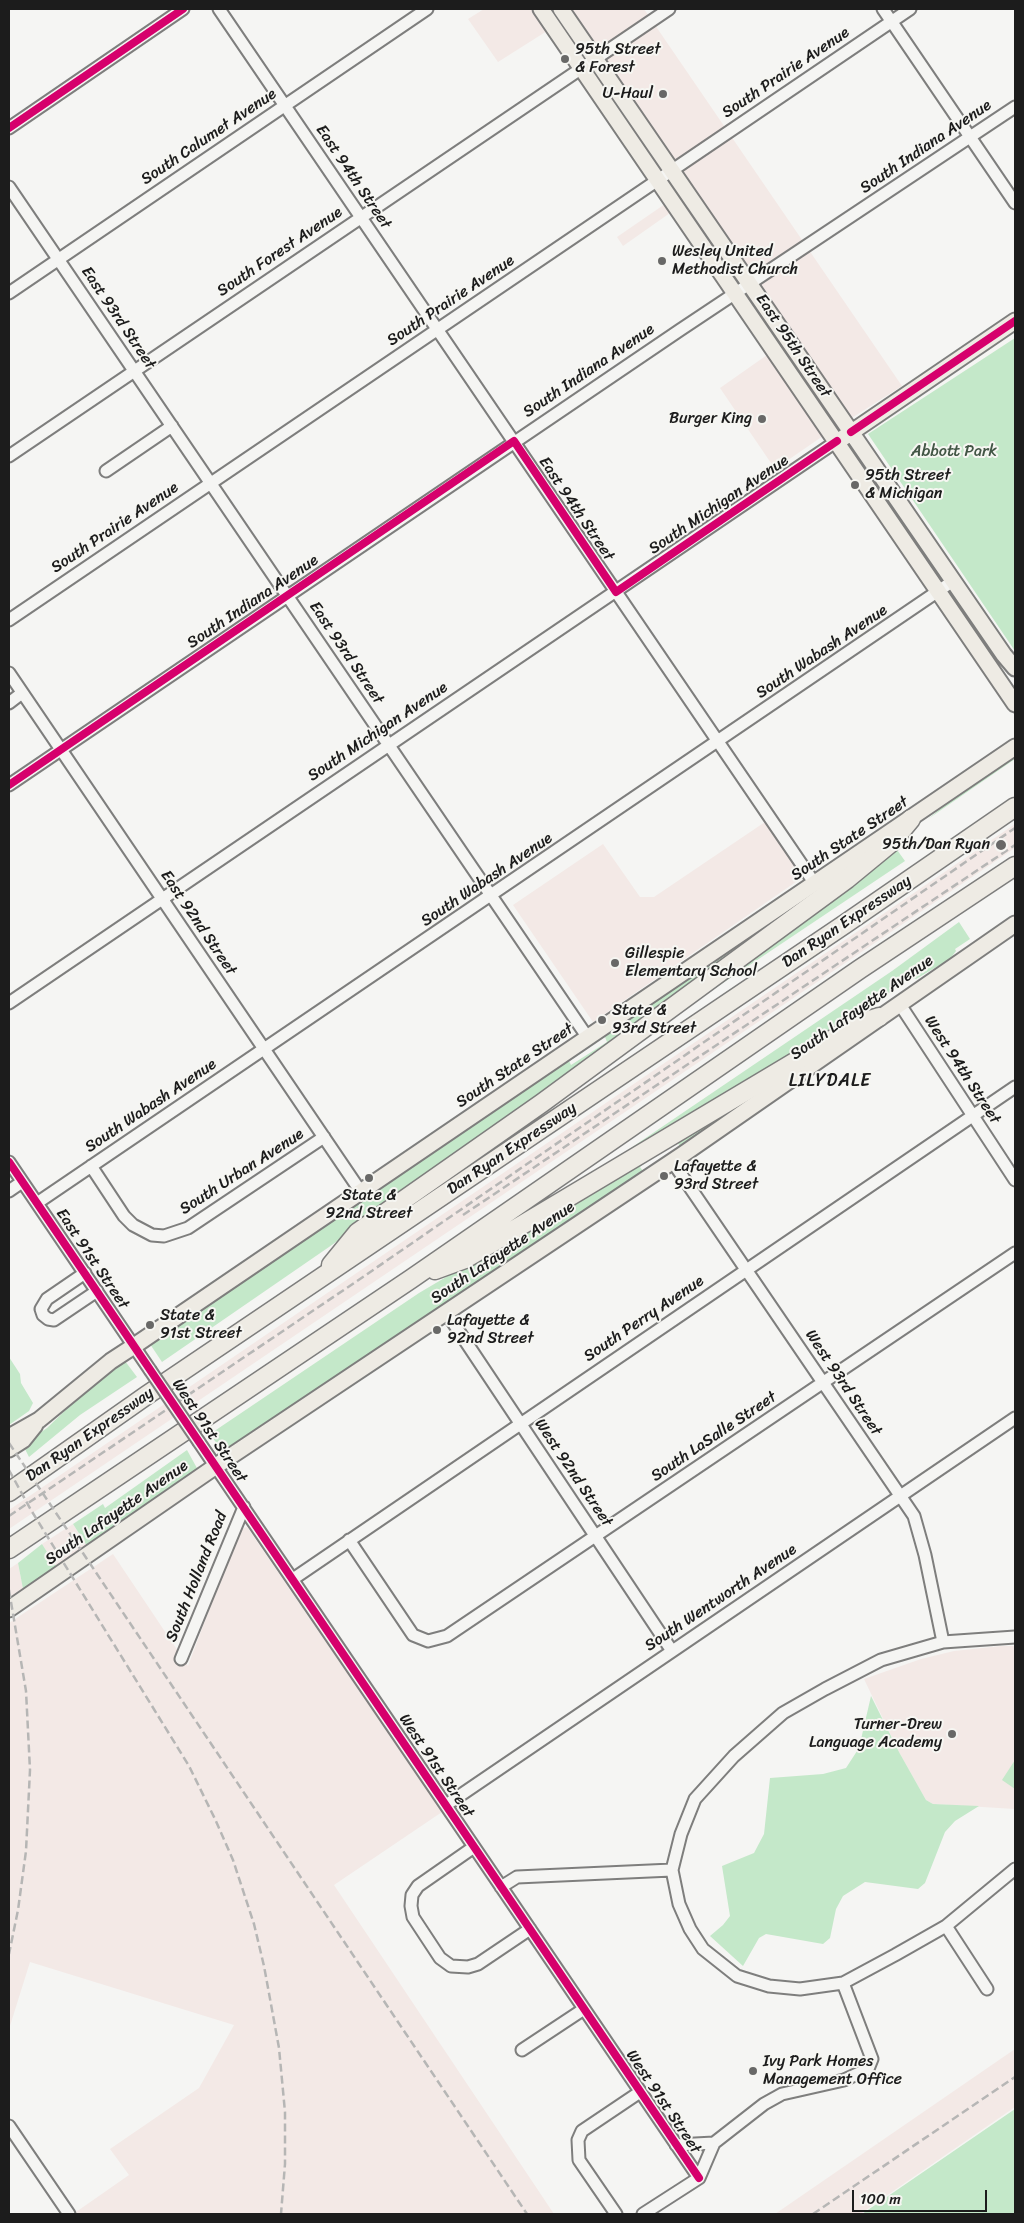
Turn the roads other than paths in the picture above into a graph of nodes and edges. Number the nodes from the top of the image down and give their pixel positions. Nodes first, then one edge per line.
1 (184, 9) edge
2 (219, 9) edge
3 (427, 9) edge
4 (541, 9) edge
5 (561, 9) edge
6 (670, 9) edge
7 (883, 9) edge
8 (910, 9) edge
9 (892, 21) junction
10 (595, 59) junction
11 (582, 68) junction
12 (285, 106) junction
13 (1015, 107) edge
14 (9, 128) edge
15 (970, 137) junction
16 (672, 170) junction
17 (658, 180) junction
18 (9, 187) edge
19 (1015, 204) edge
20 (361, 217) junction
21 (58, 260) junction
22 (750, 284) junction
23 (9, 293) edge
24 (736, 293) junction
25 (1015, 321) edge
26 (437, 330) junction
27 (134, 370) junction
28 (172, 426) junction
29 (851, 432) junction
30 (837, 441) junction
31 (514, 442) junction
32 (9, 456) edge
33 (106, 471) dead end
34 (211, 483) junction
35 (953, 581) junction
36 (940, 591) junction
37 (616, 592) junction
38 (287, 596) junction
39 (9, 620) edge
40 (1015, 668) edge
41 (9, 673) edge
42 (22, 693) junction
43 (9, 702) edge
44 (1015, 704) edge
45 (719, 742) junction
46 (389, 746) junction
47 (1015, 747) edge
48 (60, 750) junction
49 (9, 785) edge
50 (1015, 807) edge
51 (911, 819) junction
52 (1015, 866) edge
53 (816, 884) junction
54 (491, 896) junction
55 (162, 899) junction
56 (1015, 924) edge
57 (9, 1003) edge
58 (899, 1003) junction
59 (880, 1017) junction
60 (588, 1038) junction
61 (264, 1050) junction
62 (1015, 1087) edge
63 (973, 1116) junction
64 (324, 1138) junction
65 (672, 1161) junction
66 (9, 1164) edge
67 (91, 1166) junction
68 (1015, 1180) edge
69 (22, 1182) junction
70 (9, 1190) edge
71 (361, 1192) junction
72 (37, 1203) junction
73 (1015, 1253) edge
74 (746, 1270) junction
75 (85, 1273) junction
76 (411, 1278) junction
77 (318, 1281) junction
78 (97, 1292) junction
79 (446, 1312) junction
80 (134, 1346) junction
81 (150, 1370) joint
82 (823, 1383) junction
83 (1015, 1418) edge
84 (39, 1420) junction
85 (520, 1423) junction
86 (9, 1437) edge
87 (9, 1449) edge
88 (216, 1466) junction
89 (9, 1492) edge
90 (900, 1496) junction
91 (244, 1507) junction
92 (596, 1536) junction
93 (349, 1540) junction
94 (9, 1549) edge
95 (293, 1579) junction
96 (9, 1609) edge
97 (1015, 1636) edge
98 (943, 1642) junction
99 (672, 1651) junction
100 (180, 1659) dead end
101 (446, 1805) junction
102 (474, 1847) junction
103 (1015, 1869) edge
104 (672, 1870) junction
105 (501, 1887) junction
106 (946, 1926) junction
107 (530, 1929) junction
108 (843, 1983) junction
109 (987, 1989) dead end
110 (584, 2009) junction
111 (522, 2050) dead end
112 (640, 2092) junction
113 (9, 2126) edge
114 (714, 2143) junction
115 (676, 2145) junction
116 (699, 2178) junction
117 (69, 2214) edge
118 (616, 2214) edge
119 (643, 2214) edge

1 - 14 street
2 - 12 street, East 94th Street
3 - 12 street, South Calumet Avenue
4 - 11 main road, East 95th Street
5 - 10 main road, East 95th Street
6 - 10 street, South Forest Avenue
7 - 9 street
8 - 9 street, South Prairie Avenue
9 - 15 street
9 - 16 street, South Prairie Avenue
10 - 11 street, South Forest Avenue
10 - 16 main road, East 95th Street
11 - 17 main road, East 95th Street
11 - 20 street, South Forest Avenue
12 - 20 street, East 94th Street
12 - 21 street, South Calumet Avenue
13 - 15 street, South Indiana Avenue
15 - 19 street
15 - 22 street, South Indiana Avenue
16 - 17 street, South Prairie Avenue
16 - 22 main road, East 95th Street
17 - 24 main road, East 95th Street
17 - 26 street, South Prairie Avenue
18 - 21 street, East 93rd Street
20 - 26 street, East 94th Street
20 - 27 street, South Forest Avenue
21 - 23 street, South Calumet Avenue
21 - 27 street, East 93rd Street
22 - 24 street, South Indiana Avenue
22 - 29 main road, East 95th Street
24 - 30 main road, East 95th Street
24 - 31 street, South Indiana Avenue
25 - 29 main road, South Michigan Avenue
26 - 31 street, East 94th Street
26 - 34 street, South Prairie Avenue
27 - 28 street, East 93rd Street
27 - 32 street, South Forest Avenue
28 - 33 street
28 - 34 street, East 93rd Street
29 - 30 main road, South Michigan Avenue
29 - 35 main road, East 95th Street
30 - 36 main road, East 95th Street
30 - 37 street, South Michigan Avenue
31 - 37 street, East 94th Street
31 - 38 street, South Indiana Avenue
34 - 38 street, East 93rd Street
34 - 39 street, South Prairie Avenue
35 - 36 street, South Wabash Avenue
35 - 40 main road, East 95th Street
36 - 44 main road, East 95th Street
36 - 45 street, South Wabash Avenue
37 - 45 street, East 94th Street
37 - 46 street, South Michigan Avenue
38 - 46 street, East 93rd Street
38 - 48 street, South Indiana Avenue
41 - 42 street, East 92nd Street
42 - 43 street
42 - 48 street, East 92nd Street
45 - 53 street, East 94th Street
45 - 54 street, South Wabash Avenue
46 - 54 street, East 93rd Street
46 - 55 street, South Michigan Avenue
47 - 51 main road, South State Street
48 - 49 street, South Indiana Avenue
48 - 55 street, East 92nd Street
50 - 77 highway, Dan Ryan Expressway
51 - 53 main road, South State Street
51 - 77 highway
52 - 76 highway
53 - 60 main road, South State Street
54 - 60 street, East 93rd Street
54 - 61 street, South Wabash Avenue
55 - 57 street, South Michigan Avenue
55 - 61 street, East 92nd Street
56 - 58 main road, South Lafayette Avenue
58 - 59 main road, South Lafayette Avenue
58 - 63 street, West 94th Street
59 - 65 main road, South Lafayette Avenue
59 - 76 highway
60 - 71 main road, South State Street
61 - 64 street, East 92nd Street
61 - 67 street, South Wabash Avenue
62 - 63 street, South Perry Avenue
63 - 68 street, West 94th Street
63 - 74 street, South Perry Avenue
64 - 67 street, South Urban Avenue
64 - 71 street, East 92nd Street
65 - 74 street, West 93rd Street
65 - 79 main road, South Lafayette Avenue
66 - 69 street, East 91st Street
67 - 72 street, South Wabash Avenue
69 - 70 street
69 - 72 street, East 91st Street
71 - 80 main road, South State Street
72 - 75 street, East 91st Street
73 - 82 street, South LaSalle Street
74 - 82 street, West 93rd Street
74 - 85 street, South Perry Avenue
75 - 78 street, East 91st Street
75 - 78 street, East 91st Street
76 - 94 highway
77 - 89 highway, Dan Ryan Expressway
78 - 80 street, East 91st Street
79 - 85 street, West 92nd Street
79 - 88 main road, South Lafayette Avenue
80 - 81 street, East 91st Street
80 - 84 main road, South State Street
81 - 88 street, West 91st Street, bridge
82 - 90 street, West 93rd Street
82 - 92 street, South LaSalle Street
83 - 90 street, South Wentworth Avenue
84 - 86 main road, South State Street
84 - 87 main road, South State Street
85 - 92 street, West 92nd Street
85 - 93 street, South Perry Avenue
88 - 91 street, West 91st Street
88 - 96 main road, South Lafayette Avenue
90 - 98 street, West 93rd Street
90 - 99 street, South Wentworth Avenue
91 - 95 street, West 91st Street
91 - 100 street, South Holland Road
92 - 93 street, South LaSalle Street
92 - 99 street, West 92nd Street
93 - 95 street, South Perry Avenue
95 - 101 street, West 91st Street
97 - 98 street
98 - 104 street
99 - 101 street, South Wentworth Avenue
101 - 102 street, West 91st Street
102 - 105 street, West 91st Street
102 - 107 street
103 - 106 street
104 - 105 street
104 - 108 street
105 - 107 street, West 91st Street
106 - 108 street
106 - 109 street
107 - 110 street, West 91st Street
108 - 114 street
110 - 111 street
110 - 112 street, West 91st Street
112 - 115 street, West 91st Street
112 - 118 street
113 - 117 street
114 - 115 street
114 - 116 street
115 - 116 street, West 91st Street
116 - 119 street

